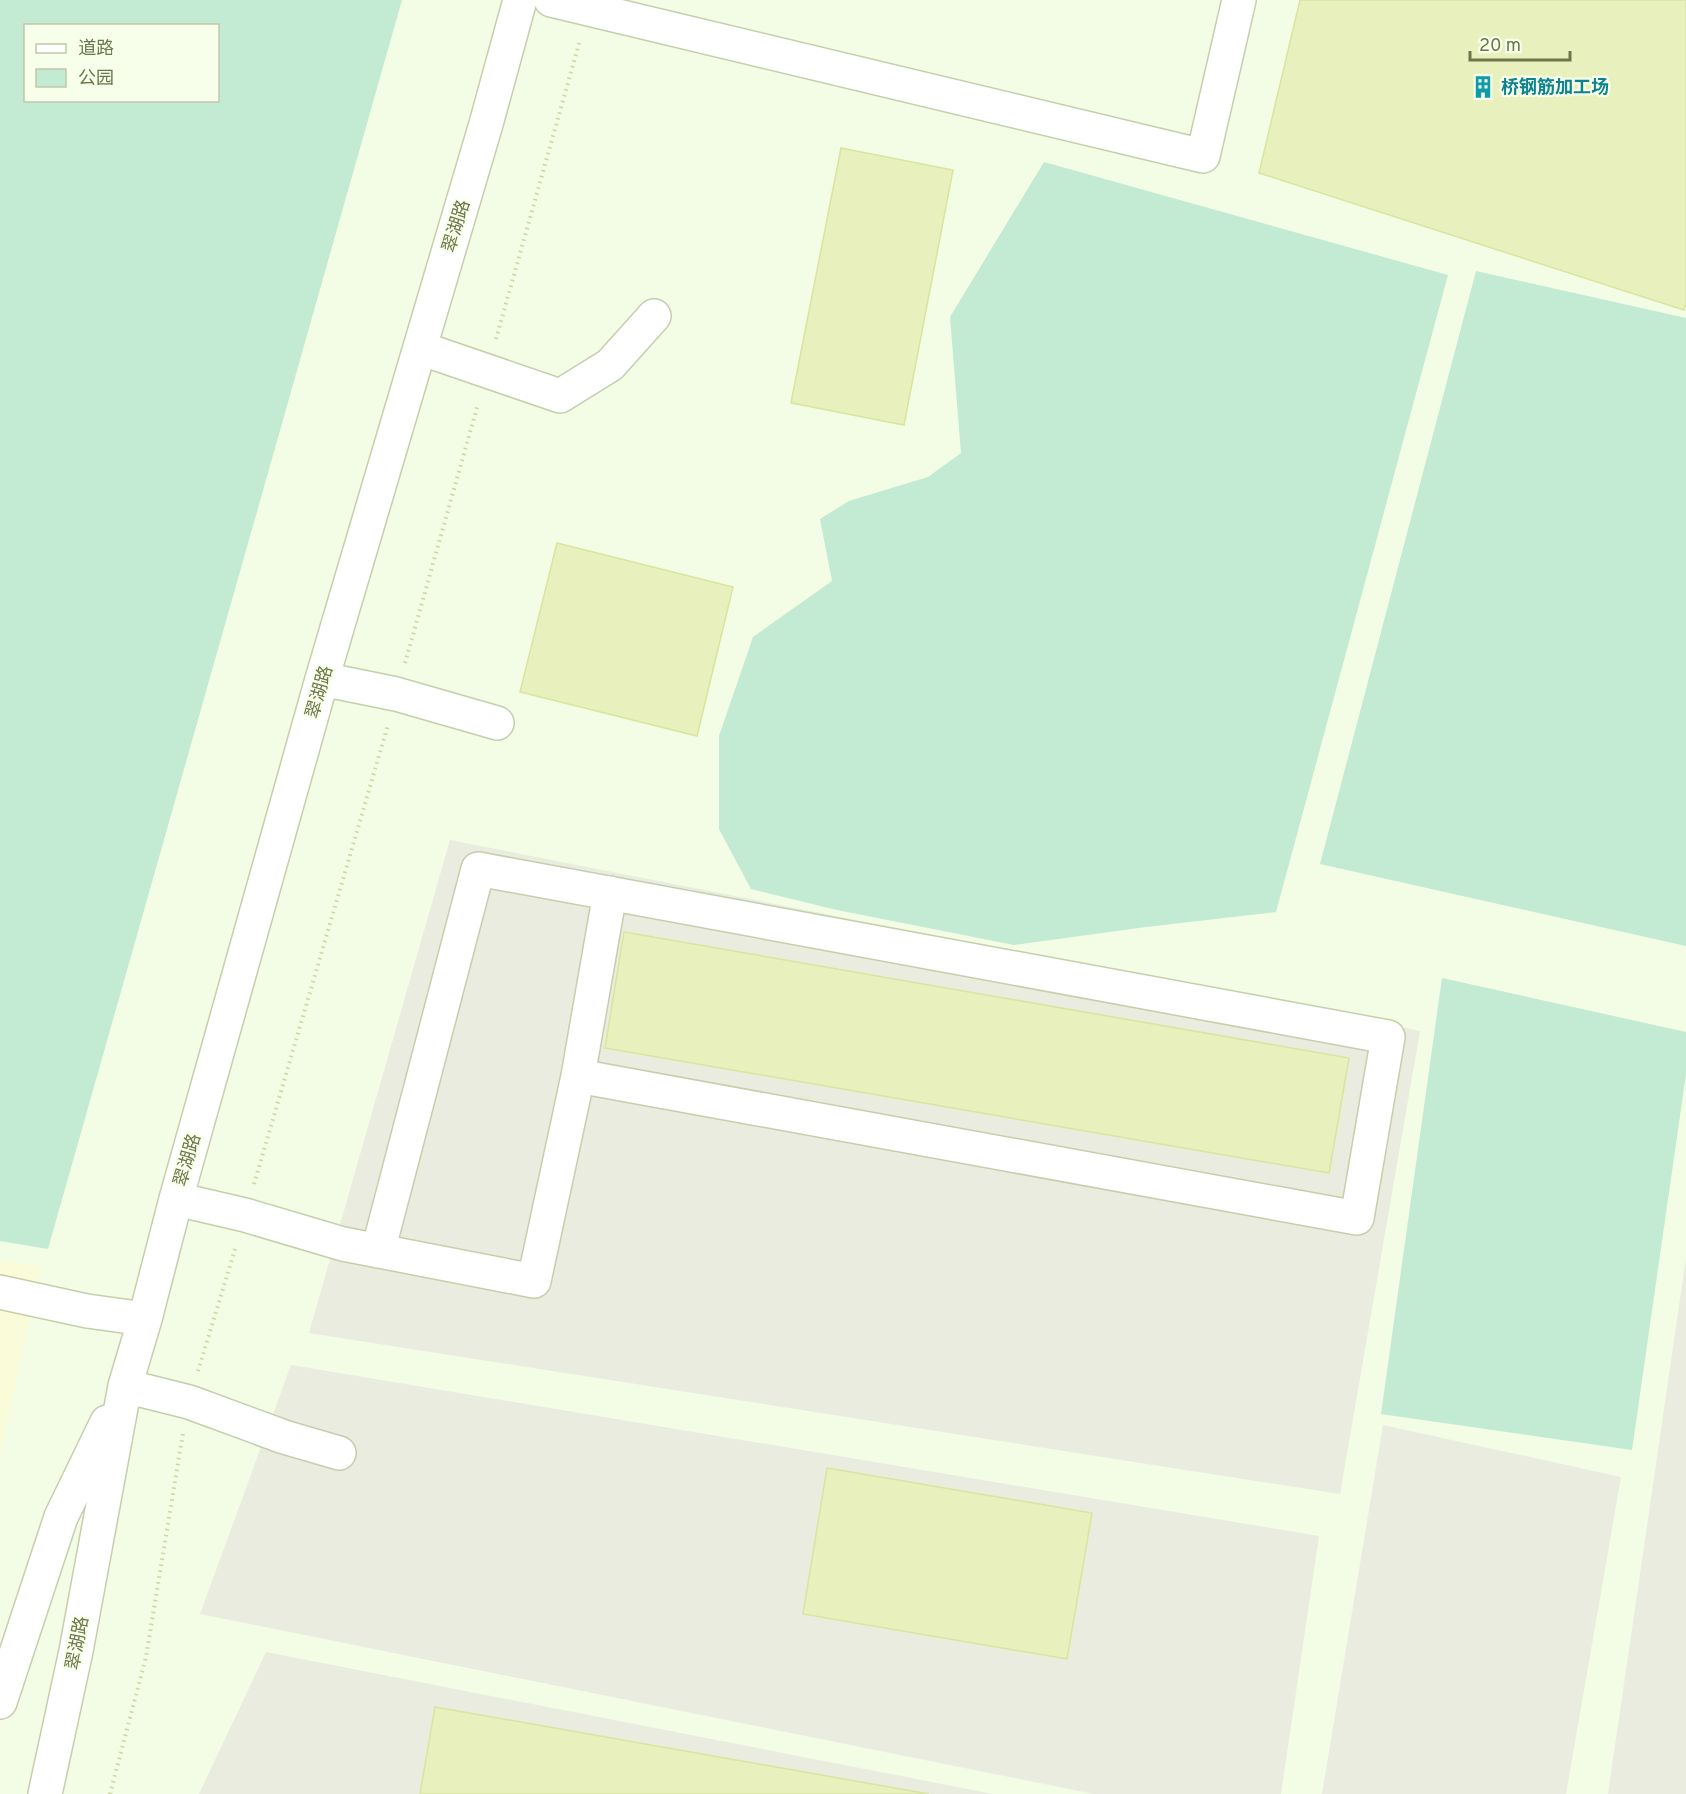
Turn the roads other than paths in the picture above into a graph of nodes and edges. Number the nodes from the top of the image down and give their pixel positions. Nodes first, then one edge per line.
1 (520, 0) edge
2 (551, 0) edge
3 (1239, 0) edge
4 (654, 316) dead end
5 (420, 348) junction
6 (322, 679) junction
7 (497, 723) dead end
8 (610, 893) junction
9 (578, 1076) junction
10 (176, 1199) junction
11 (378, 1251) junction
12 (0, 1292) edge
13 (145, 1319) junction
14 (125, 1386) junction
15 (339, 1453) dead end
16 (0, 1702) edge
17 (45, 1794) edge

1 - 5 street, 翠湖路
2 - 3 street
4 - 5 street
5 - 6 street, 翠湖路
6 - 7 street
6 - 10 street, 翠湖路
8 - 9 street
8 - 9 street
8 - 11 street
9 - 11 street
10 - 11 street
10 - 13 street, 翠湖路
12 - 13 street
13 - 14 street, 翠湖路
14 - 15 street
14 - 16 street, 翠湖路
14 - 17 street, 翠湖路

